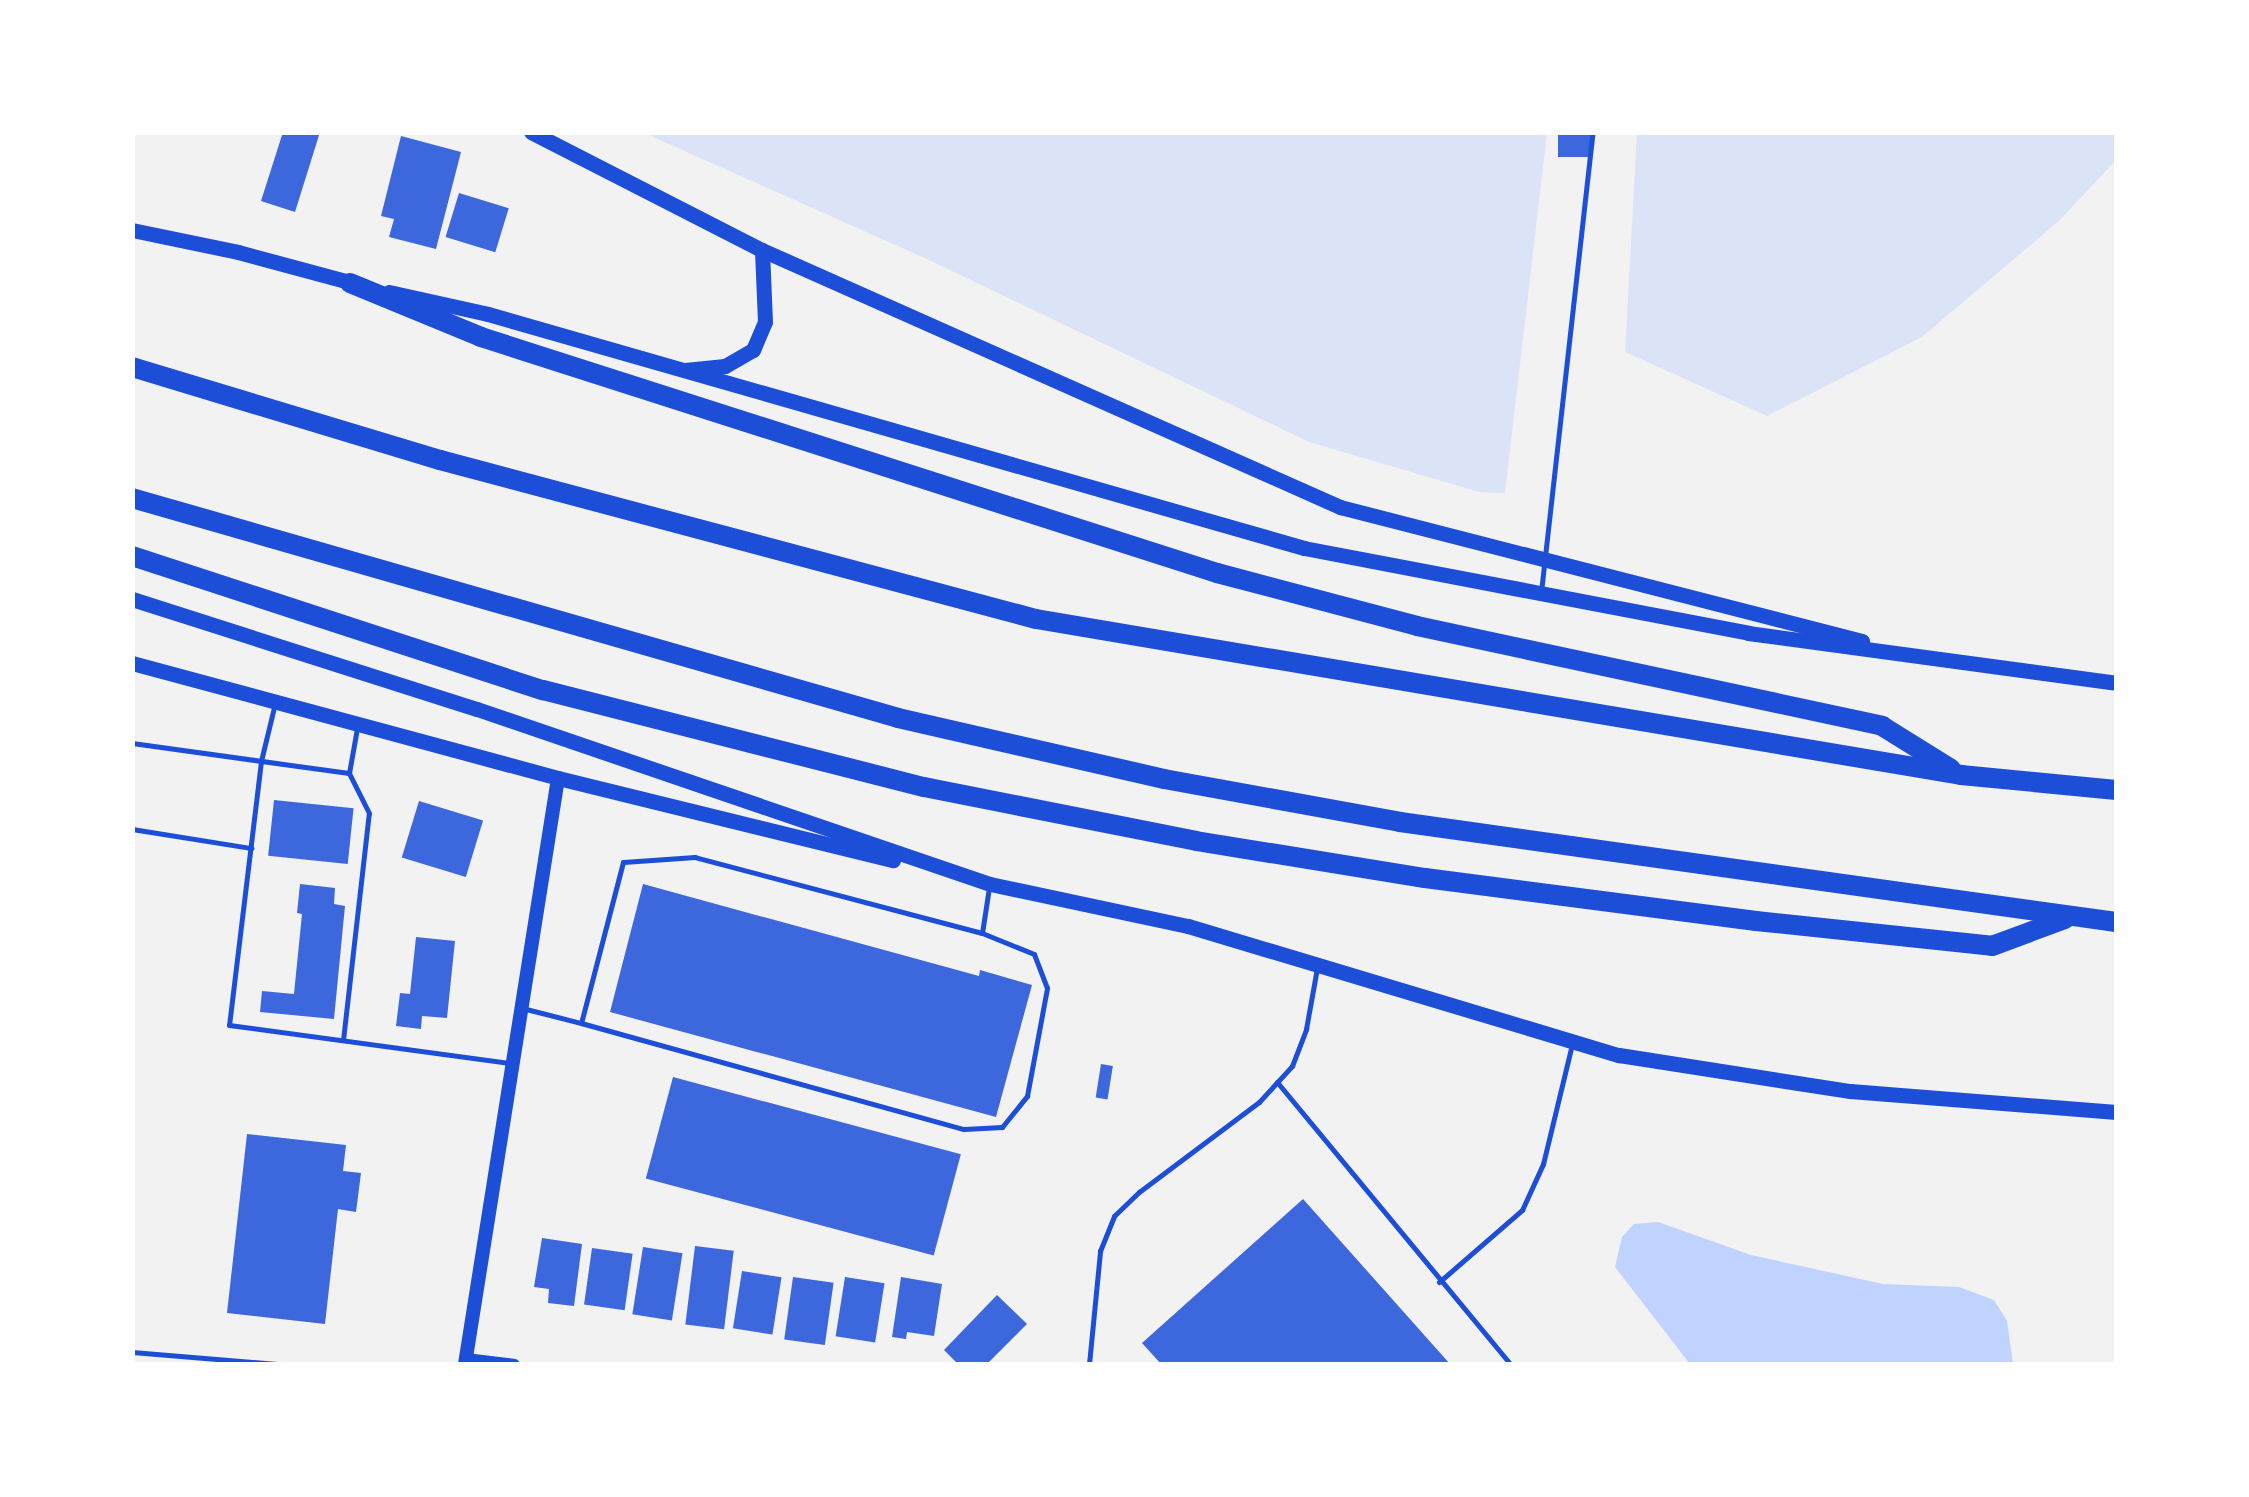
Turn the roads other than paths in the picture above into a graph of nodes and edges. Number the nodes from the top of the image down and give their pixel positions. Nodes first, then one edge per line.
1 (530, 132) edge
2 (1594, 132) edge
3 (132, 230) edge
4 (762, 250) junction
5 (350, 283) junction
6 (132, 367) edge
7 (676, 371) junction
8 (132, 498) edge
9 (132, 556) edge
10 (1544, 562) junction
11 (1540, 596) junction
12 (132, 600) edge
13 (1928, 659) junction
14 (132, 663) edge
15 (2116, 683) edge
16 (276, 703) junction
17 (357, 725) junction
18 (132, 743) edge
19 (261, 761) junction
20 (349, 773) junction
21 (1961, 775) junction
22 (558, 778) junction
23 (2116, 790) edge
24 (132, 829) edge
25 (251, 848) junction
26 (990, 884) junction
27 (2070, 918) junction
28 (2116, 922) edge
29 (982, 932) junction
30 (1318, 965) junction
31 (522, 1009) junction
32 (581, 1023) junction
33 (343, 1041) junction
34 (1572, 1042) junction
35 (513, 1064) junction
36 (1277, 1082) junction
37 (2116, 1112) edge
38 (1440, 1282) junction
39 (132, 1352) edge
40 (465, 1361) edge
41 (278, 1364) edge
42 (515, 1364) edge
43 (1089, 1364) edge
44 (1510, 1364) edge

1 - 4 main road
2 - 10 lane
3 - 5 main road
4 - 7 main road
4 - 10 main road
5 - 7 main road
5 - 21 highway
6 - 21 highway
7 - 11 main road
8 - 27 highway
9 - 27 highway
10 - 11 lane
10 - 13 main road
11 - 13 main road
12 - 26 main road
13 - 15 main road
14 - 16 main road
16 - 17 main road
16 - 19 lane
17 - 20 lane
17 - 22 main road
18 - 19 lane
19 - 20 lane
19 - 25 lane
20 - 33 lane
21 - 23 highway
22 - 26 main road
22 - 31 street
24 - 25 lane
25 - 33 lane
26 - 29 lane
26 - 30 main road
27 - 28 highway
29 - 32 lane
29 - 32 lane
30 - 34 main road
30 - 36 lane
31 - 32 lane
31 - 35 street
33 - 35 lane
34 - 37 main road
34 - 38 lane
35 - 40 street
36 - 38 lane
36 - 43 lane
38 - 44 lane
39 - 41 lane
40 - 42 street

